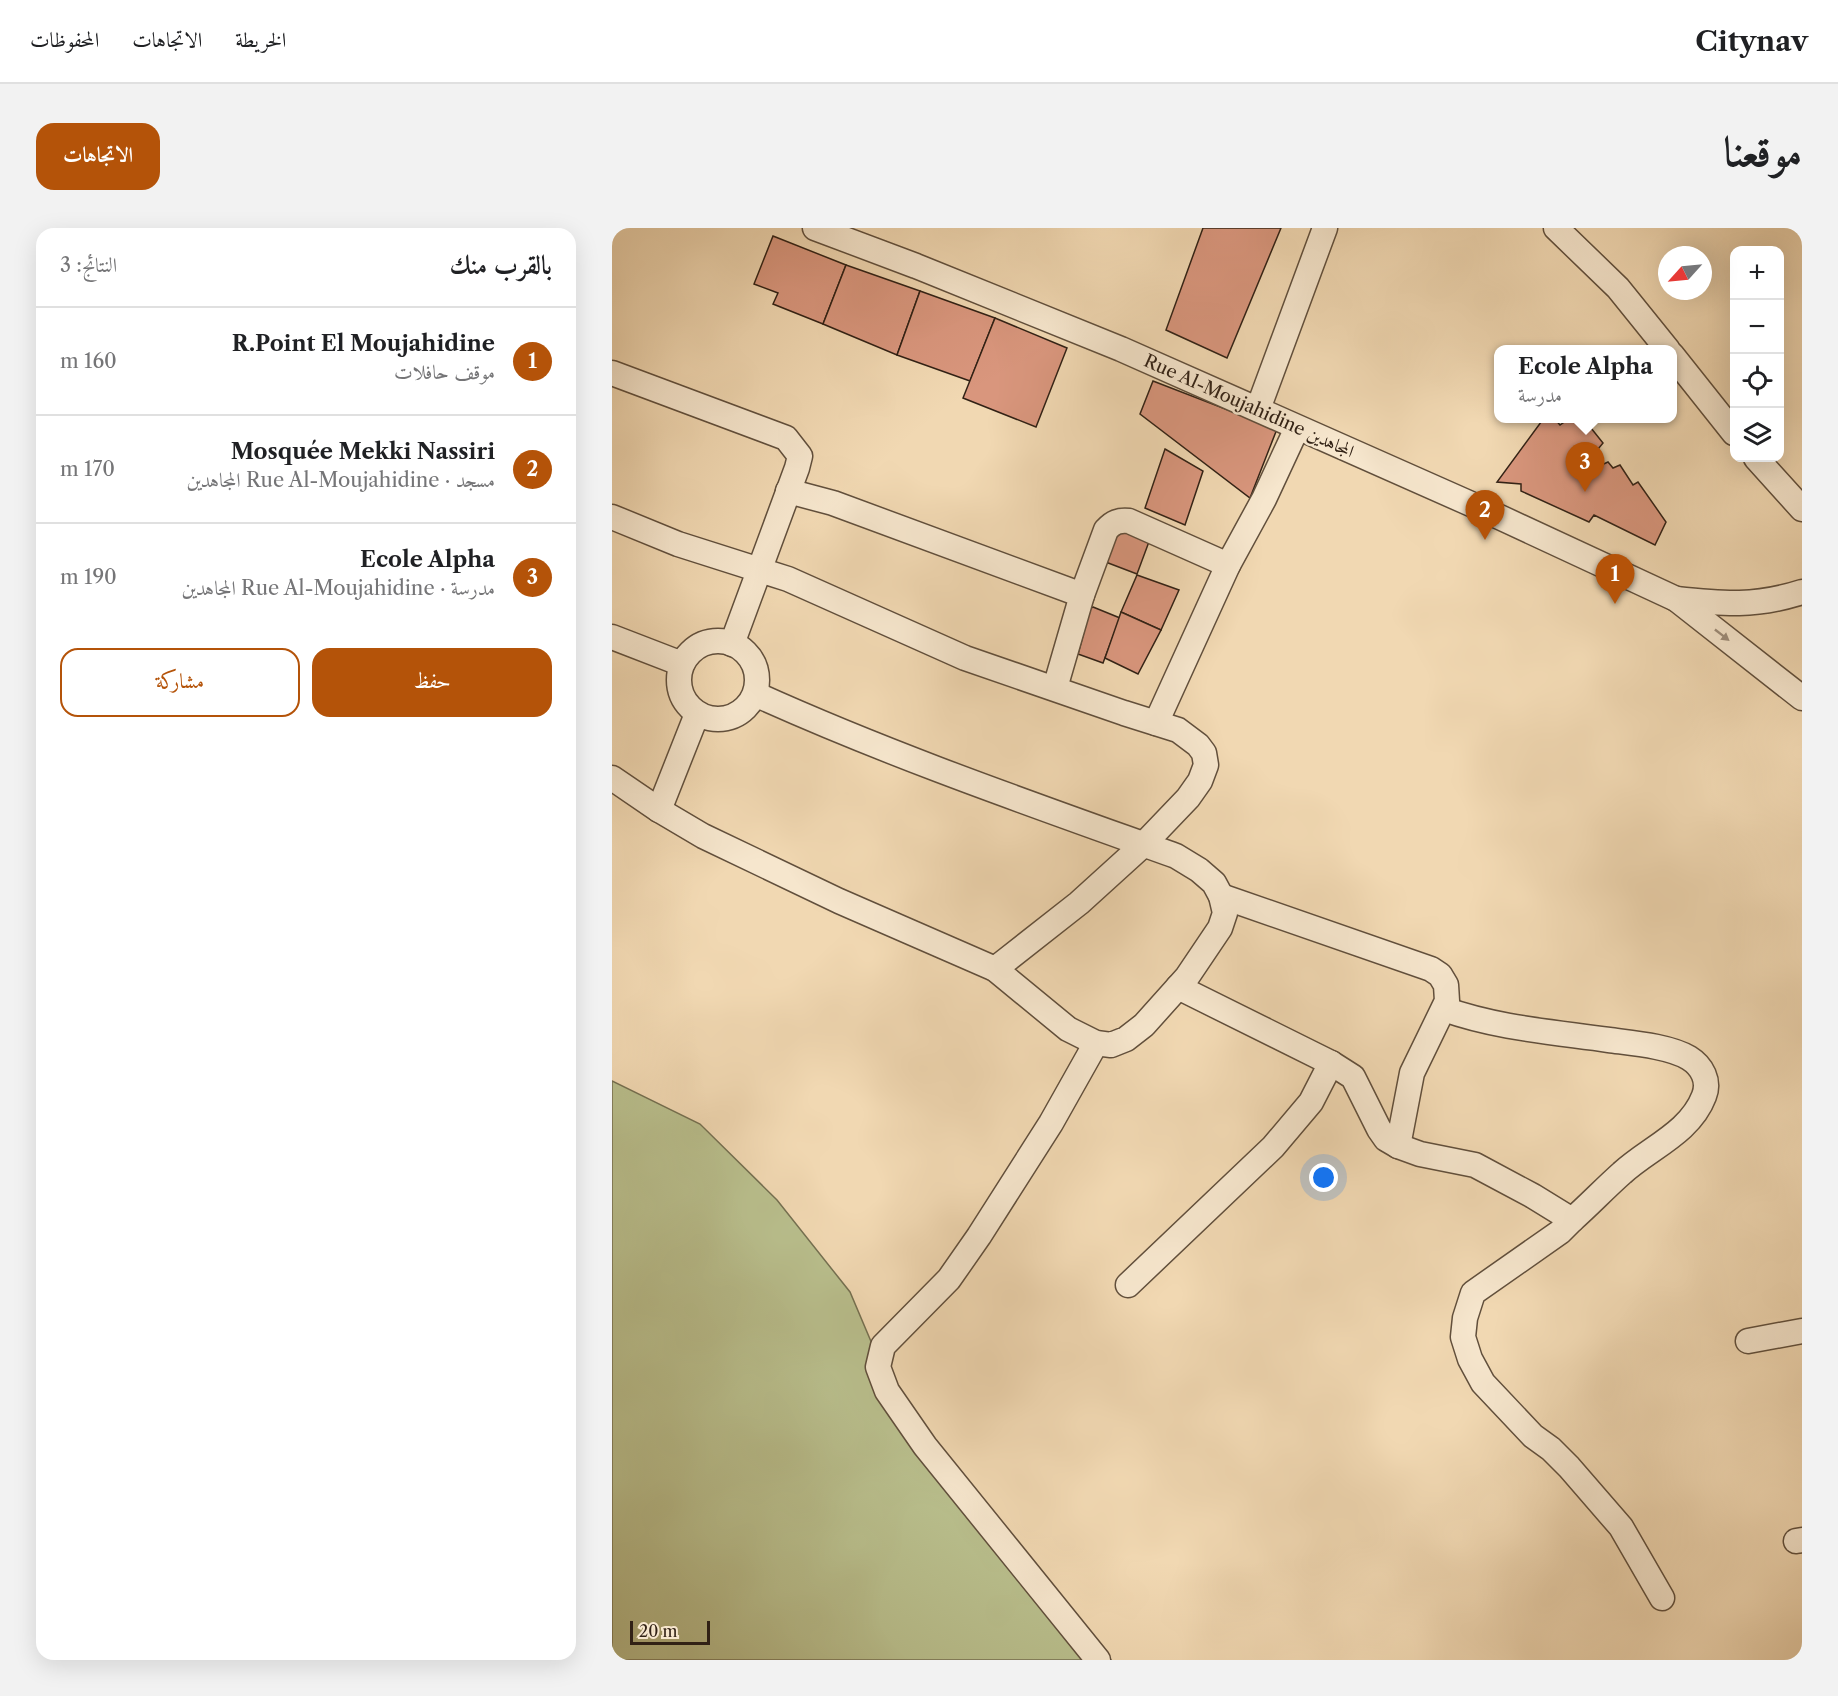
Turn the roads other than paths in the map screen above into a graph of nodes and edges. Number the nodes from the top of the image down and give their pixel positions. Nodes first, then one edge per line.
1 (815, 228) edge
2 (1324, 228) edge
3 (1556, 228) edge
4 (1664, 345) edge
5 (1677, 361) edge
6 (612, 373) edge
7 (1258, 409) junction
8 (1297, 428) junction
9 (1730, 428) edge
10 (1760, 462) edge
11 (788, 491) junction
12 (1802, 509) edge
13 (612, 518) edge
14 (1228, 565) junction
15 (759, 569) junction
16 (1802, 592) edge
17 (1082, 595) junction
18 (1676, 599) junction
19 (612, 637) edge
20 (732, 644) junction
21 (682, 664) junction
22 (1055, 688) junction
23 (755, 694) junction
24 (1802, 698) edge
25 (697, 714) junction
26 (1156, 723) junction
27 (612, 778) edge
28 (659, 810) junction
29 (1144, 844) junction
30 (1221, 896) junction
31 (995, 969) junction
32 (1178, 987) junction
33 (1444, 1008) junction
34 (1096, 1043) junction
35 (1331, 1064) junction
36 (1398, 1146) junction
37 (1572, 1220) junction
38 (1128, 1285) dead end
39 (1802, 1331) edge
40 (1748, 1341) dead end
41 (1662, 1598) dead end
42 (1098, 1660) edge

1 - 7 street, Rue Al-Moujahidine المجاهدين
2 - 7 street
3 - 4 street
5 - 9 street
6 - 11 street
7 - 8 street, Rue Al-Moujahidine المجاهدين
8 - 14 street
8 - 18 street, Rue Al-Moujahidine المجاهدين
10 - 12 street
11 - 15 street
11 - 17 street
13 - 15 street
14 - 17 street
14 - 26 street
15 - 20 street
15 - 22 street
16 - 18 street, Rue Al-Moujahidine المجاهدين
17 - 22 street
18 -> 24 street, Rue Al-Moujahidine المجاهدين
19 - 21 street
20 - 21 street
20 - 23 street
21 - 25 street
22 - 26 street
23 - 25 street
23 - 29 street
25 - 28 street
26 - 29 street
27 - 28 street
28 - 31 street
29 - 30 street
29 - 31 street
30 - 32 street
30 - 33 street
31 - 34 street
32 - 34 street
32 - 35 street
33 - 36 street
33 - 37 street
34 - 42 street
35 - 36 street
35 - 38 street
36 - 37 street
37 - 41 street
39 - 40 street

